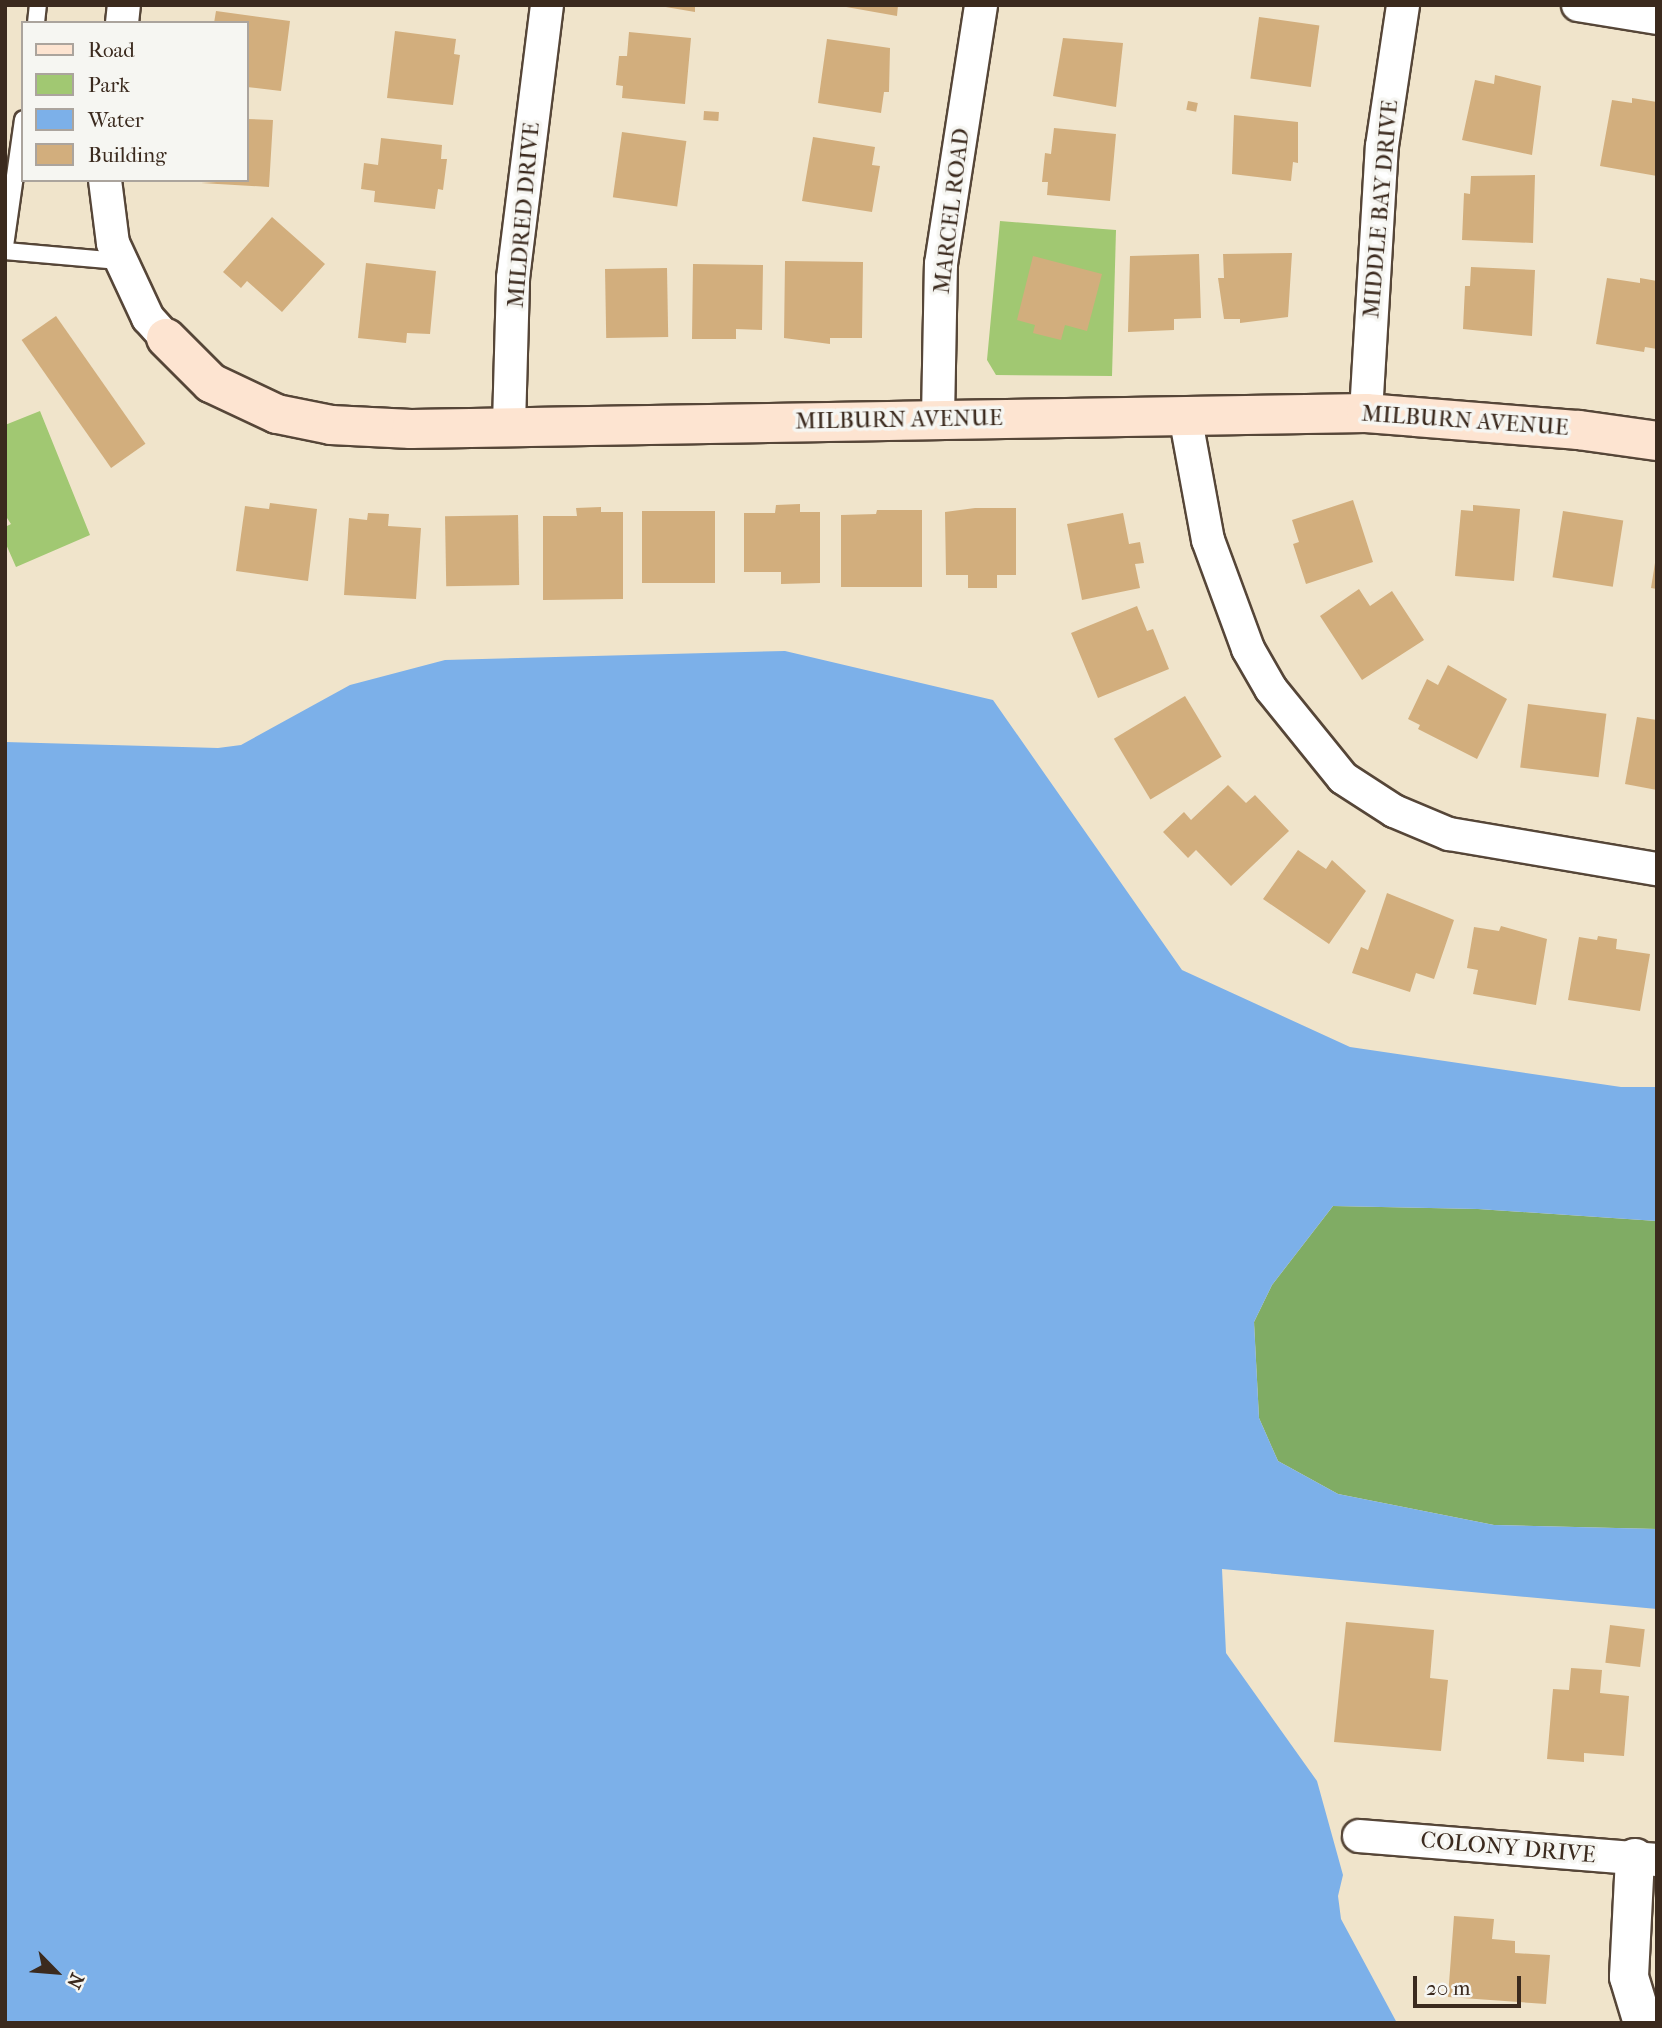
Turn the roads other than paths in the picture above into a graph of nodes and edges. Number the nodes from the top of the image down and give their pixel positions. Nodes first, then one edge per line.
1 (547, 5) edge
2 (981, 5) edge
3 (1404, 5) edge
4 (1578, 5) edge
5 (1657, 18) edge
6 (21, 133) edge
7 (105, 182) edge
8 (5, 246) edge
9 (5, 251) edge
10 (120, 261) junction
11 (166, 338) joint
12 (1366, 413) junction
13 (1185, 415) junction
14 (938, 418) junction
15 (509, 425) junction
16 (1657, 442) edge
17 (1657, 869) edge
18 (1359, 1836) dead end
19 (1646, 1859) edge
20 (1643, 2023) edge

1 - 15 street, MILDRED DRIVE
2 - 14 street, MARCEL ROAD
3 - 12 street, MIDDLE BAY DRIVE
4 - 5 street
6 - 8 lane
7 - 10 street
9 - 10 lane
10 - 11 street
11 - 15 main road, MILBURN AVENUE
12 - 13 main road, MILBURN AVENUE
12 - 16 main road, MILBURN AVENUE
13 - 14 main road, MILBURN AVENUE
13 - 17 street
14 - 15 main road, MILBURN AVENUE
18 - 19 street, COLONY DRIVE
19 - 20 street

